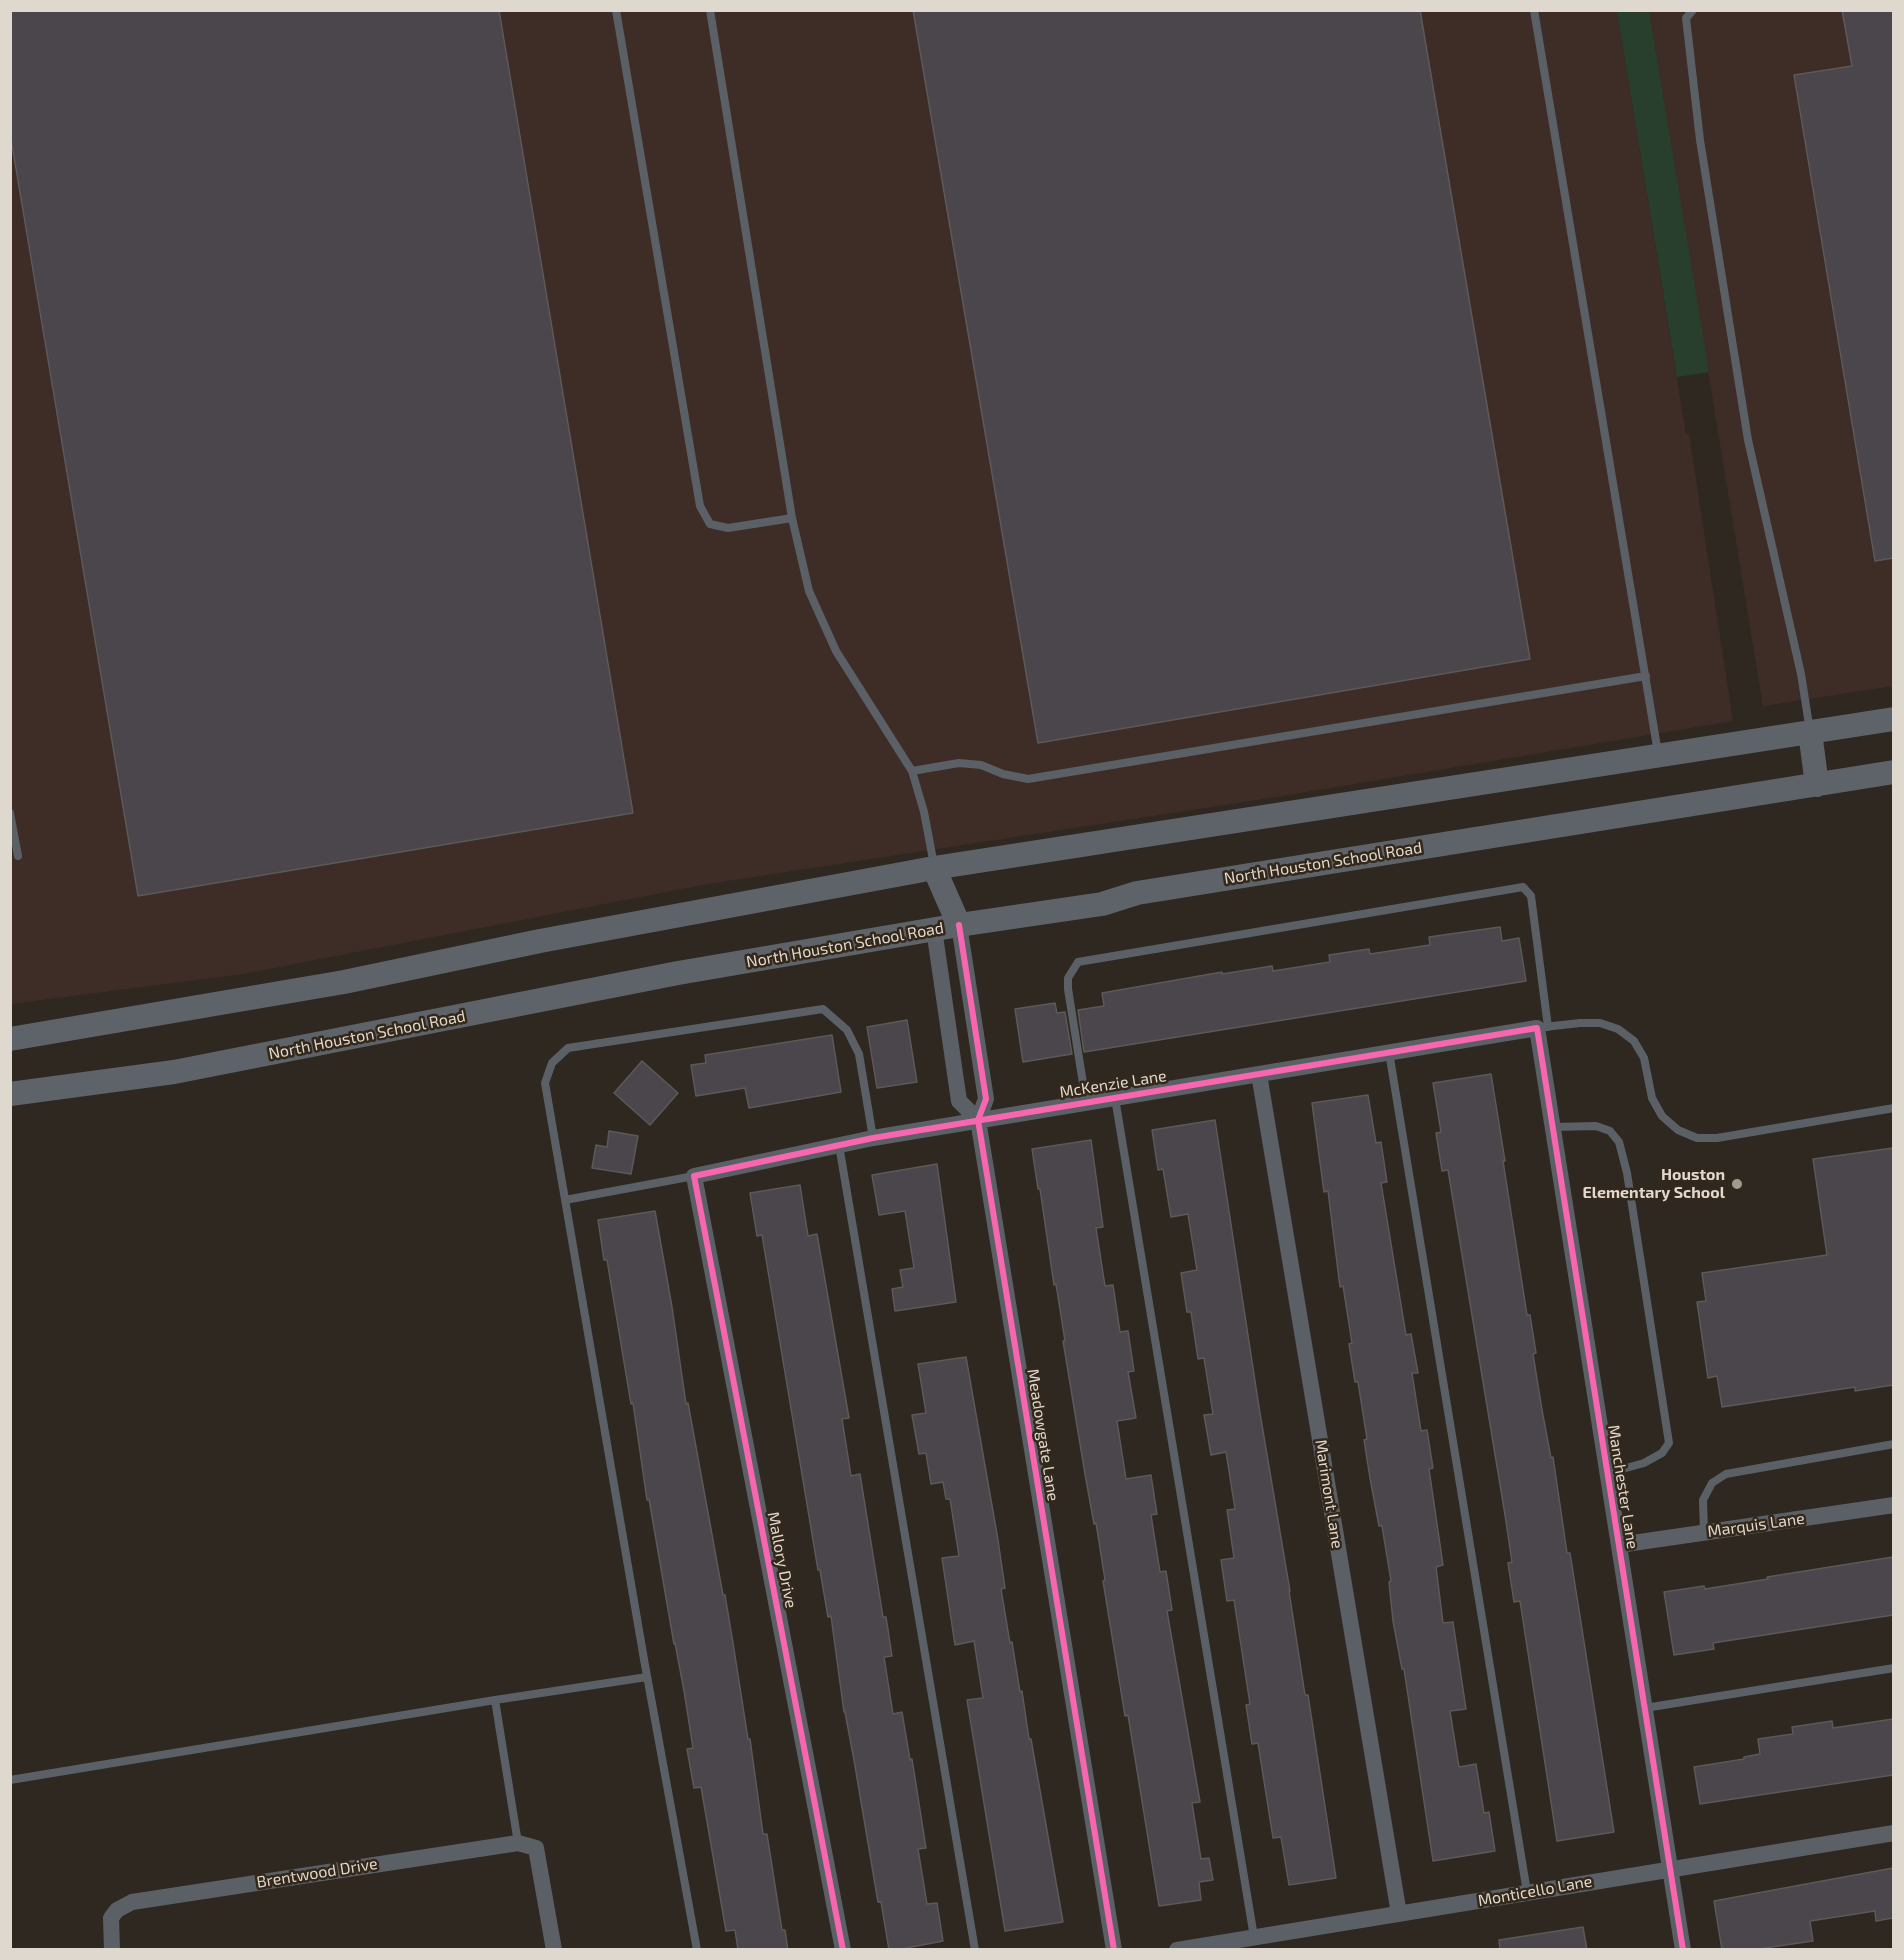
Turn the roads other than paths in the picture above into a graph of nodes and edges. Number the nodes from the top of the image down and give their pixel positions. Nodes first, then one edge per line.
1 (616, 10) edge
2 (710, 10) edge
3 (1534, 10) edge
4 (1693, 10) edge
5 (792, 518) junction
6 (1646, 676) junction
7 (1893, 719) edge
8 (1810, 732) junction
9 (1659, 756) junction
10 (912, 771) junction
11 (1893, 772) edge
12 (1817, 785) junction
13 (10, 813) edge
14 (18, 856) dead end
15 (934, 868) junction
16 (959, 925) junction
17 (934, 929) junction
18 (1543, 1027) junction
19 (10, 1039) edge
20 (1389, 1052) junction
21 (1259, 1074) junction
22 (10, 1094) edge
23 (1115, 1098) junction
24 (1086, 1102) junction
25 (1893, 1108) edge
26 (978, 1120) junction
27 (1553, 1127) junction
28 (873, 1138) junction
29 (839, 1145) junction
30 (694, 1176) junction
31 (565, 1200) junction
32 (1893, 1444) edge
33 (1608, 1473) junction
34 (1893, 1505) edge
35 (1704, 1533) junction
36 (1619, 1545) junction
37 (1893, 1668) edge
38 (647, 1677) junction
39 (495, 1700) junction
40 (1645, 1708) junction
41 (10, 1780) edge
42 (1893, 1833) edge
43 (518, 1842) junction
44 (1670, 1868) junction
45 (1527, 1893) junction
46 (1399, 1914) junction
47 (1254, 1937) junction
48 (112, 1950) edge
49 (554, 1950) edge
50 (697, 1950) edge
51 (843, 1950) edge
52 (975, 1950) edge
53 (1114, 1950) edge
54 (1177, 1950) edge
55 (1683, 1950) edge

1 - 5 lane
2 - 5 lane
3 - 6 lane
4 - 8 lane
5 - 10 lane
6 - 9 lane
6 - 10 lane
7 - 8 main road
8 - 9 main road
8 - 12 main road
9 - 15 main road
10 - 15 lane
11 - 12 main road, North Houston School Road
12 - 16 main road, North Houston School Road
13 - 14 lane
15 - 16 main road
15 - 17 main road
15 - 19 main road
16 - 17 main road, North Houston School Road
16 - 26 street, Meadowgate Lane
17 - 22 main road, North Houston School Road
17 - 26 street, Meadowgate Lane
18 - 20 street, McKenzie Lane
18 - 24 lane
18 - 25 lane
18 - 27 street, Manchester Lane
20 - 21 street, McKenzie Lane
20 - 45 lane
21 - 23 street, McKenzie Lane
21 - 46 street, Marimont Lane
23 - 24 street, McKenzie Lane
23 - 47 lane
24 - 26 street, McKenzie Lane
26 - 28 street, McKenzie Lane
26 - 53 street, Meadowgate Lane
27 - 33 street, Manchester Lane
27 - 33 lane
28 - 29 street, McKenzie Lane
28 - 31 lane
29 - 30 street, McKenzie Lane
29 - 52 lane
30 - 31 lane
30 - 51 street, Mallory Drive
31 - 38 lane
32 - 35 lane
33 - 36 street, Manchester Lane
34 - 35 street, Marquis Lane
35 - 36 street, Marquis Lane
36 - 40 street, Manchester Lane
37 - 40 lane
38 - 39 lane
38 - 50 lane
39 - 41 lane
39 - 43 lane
40 - 44 street, Manchester Lane
42 - 44 street, Monticello Lane
43 - 48 street, Brentwood Drive
43 - 49 street
44 - 45 street, Monticello Lane
44 - 55 street, Manchester Lane
45 - 46 street, Monticello Lane
46 - 47 street, Monticello Lane
47 - 54 street, Monticello Lane

